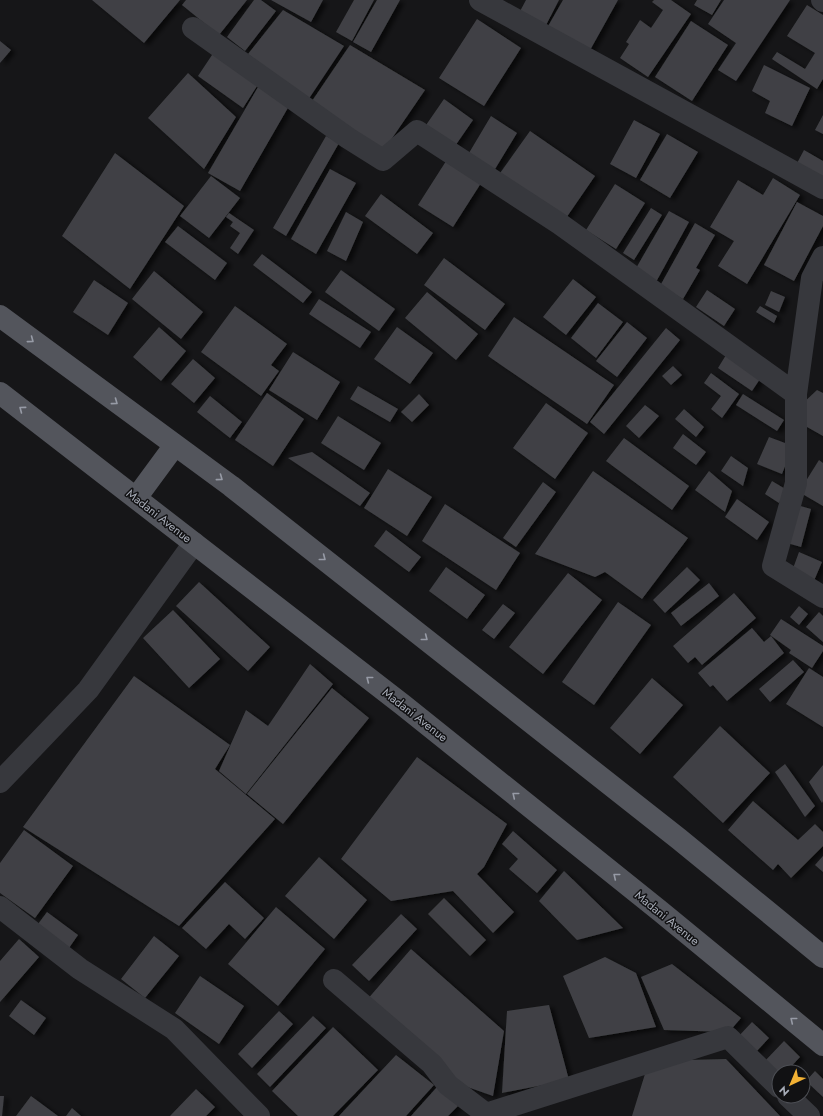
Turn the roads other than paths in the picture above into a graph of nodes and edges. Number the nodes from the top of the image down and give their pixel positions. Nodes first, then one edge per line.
1 (480, 0) edge
2 (193, 28) dead end
3 (823, 188) edge
4 (823, 257) edge
5 (0, 316) edge
6 (0, 393) edge
7 (796, 394) junction
8 (175, 445) junction
9 (136, 498) junction
10 (194, 543) junction
11 (823, 597) edge
12 (0, 782) edge
13 (0, 906) edge
14 (823, 957) edge
15 (334, 980) dead end
16 (823, 1045) edge
17 (771, 1079) edge
18 (796, 1104) edge
19 (259, 1116) edge
20 (809, 1116) edge

1 - 3 street
2 - 7 street
4 - 7 street
5 -> 8 main road
9 -> 6 main road, Madani Avenue
7 - 11 street
8 - 9 main road
8 -> 14 main road
9 - 10 main road, Madani Avenue
10 - 12 street
16 -> 10 main road, Madani Avenue
13 - 19 street
15 - 17 street
18 - 20 street

